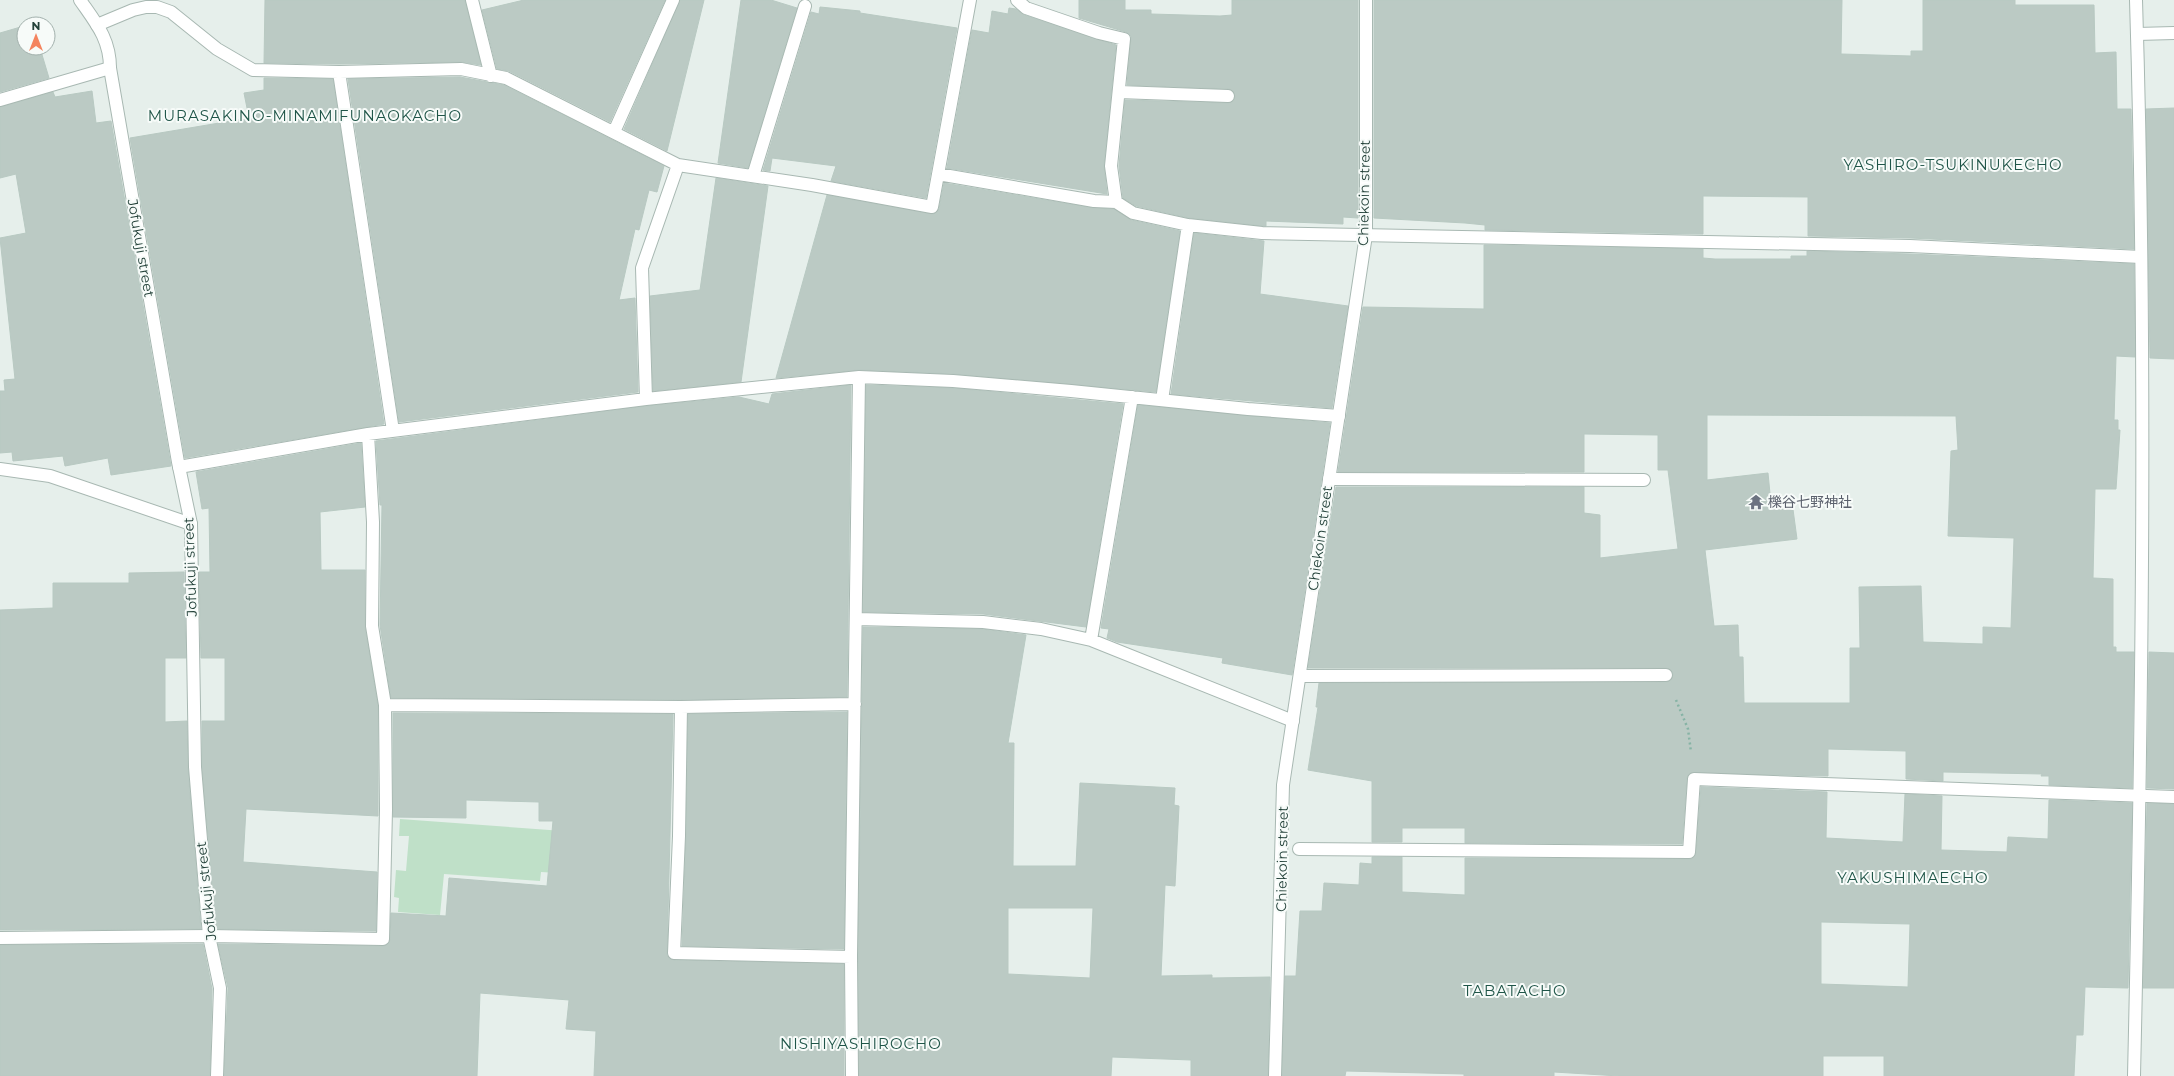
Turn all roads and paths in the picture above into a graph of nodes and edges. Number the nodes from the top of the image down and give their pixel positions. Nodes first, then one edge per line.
1 (80, 0) edge
2 (472, 0) edge
3 (673, 0) edge
4 (970, 0) edge
5 (1017, 0) edge
6 (1366, 0) edge
7 (2136, 0) edge
8 (805, 6) dead end
9 (97, 25) junction
10 (2174, 33) edge
11 (2137, 34) junction
12 (110, 68) junction
13 (339, 72) junction
14 (491, 76) junction
15 (1119, 92) junction
16 (1228, 96) dead end
17 (0, 100) edge
18 (614, 132) junction
19 (678, 165) junction
20 (938, 174) junction
21 (753, 176) junction
22 (1116, 202) junction
23 (1188, 225) junction
24 (1366, 235) junction
25 (2141, 257) junction
26 (859, 377) junction
27 (1132, 397) junction
28 (646, 398) junction
29 (1162, 400) junction
30 (1338, 416) junction
31 (393, 431) junction
32 (368, 434) junction
33 (179, 467) junction
34 (0, 469) edge
35 (1329, 479) junction
36 (1644, 480) dead end
37 (191, 524) junction
38 (856, 619) junction
39 (1092, 640) junction
40 (1666, 675) joint
41 (1300, 676) junction
42 (855, 704) junction
43 (385, 705) junction
44 (681, 707) junction
45 (1293, 721) junction
46 (1694, 780) junction
47 (2140, 795) junction
48 (2174, 797) edge
49 (1299, 849) dead end
50 (209, 936) junction
51 (0, 938) edge
52 (851, 957) junction
53 (217, 1076) edge
54 (852, 1076) edge
55 (1275, 1076) edge
56 (2134, 1076) edge

1 - 9 street, Jofukuji street
2 - 14 street
3 - 18 street
4 - 20 street
5 - 15 street
6 - 24 street, Chiekoin street
7 - 11 street
8 - 21 street
9 - 12 street, Jofukuji street
9 - 13 street
10 - 11 street
11 - 25 street
12 - 17 street
12 - 33 street, Jofukuji street
13 - 14 street
13 - 31 street
14 - 18 street
15 - 16 street
15 - 22 street
18 - 19 street
19 - 21 street
19 - 28 street
20 - 21 street
20 - 22 street
22 - 23 street
23 - 24 street
23 - 29 street
24 - 25 street
24 - 30 street, Chiekoin street
25 - 47 street
26 - 27 street
26 - 28 street
26 - 38 street
27 - 29 street
27 - 39 street
28 - 31 street
29 - 30 street
30 - 35 street, Chiekoin street
31 - 32 street
32 - 33 street
32 - 43 street
33 - 37 street, Jofukuji street
34 - 37 street
35 - 36 street
35 - 41 street, Chiekoin street
37 - 50 street, Jofukuji street
38 - 39 street
38 - 42 street
39 - 45 street
40 - 41 street
40 - 46 path
41 - 45 street, Chiekoin street
42 - 44 street
42 - 52 street
43 - 44 street
43 - 50 street
44 - 52 street
45 - 55 street, Chiekoin street
46 - 47 street
46 - 49 street
47 - 48 street
47 - 56 street
50 - 51 street
50 - 53 street, Jofukuji street
52 - 54 street

